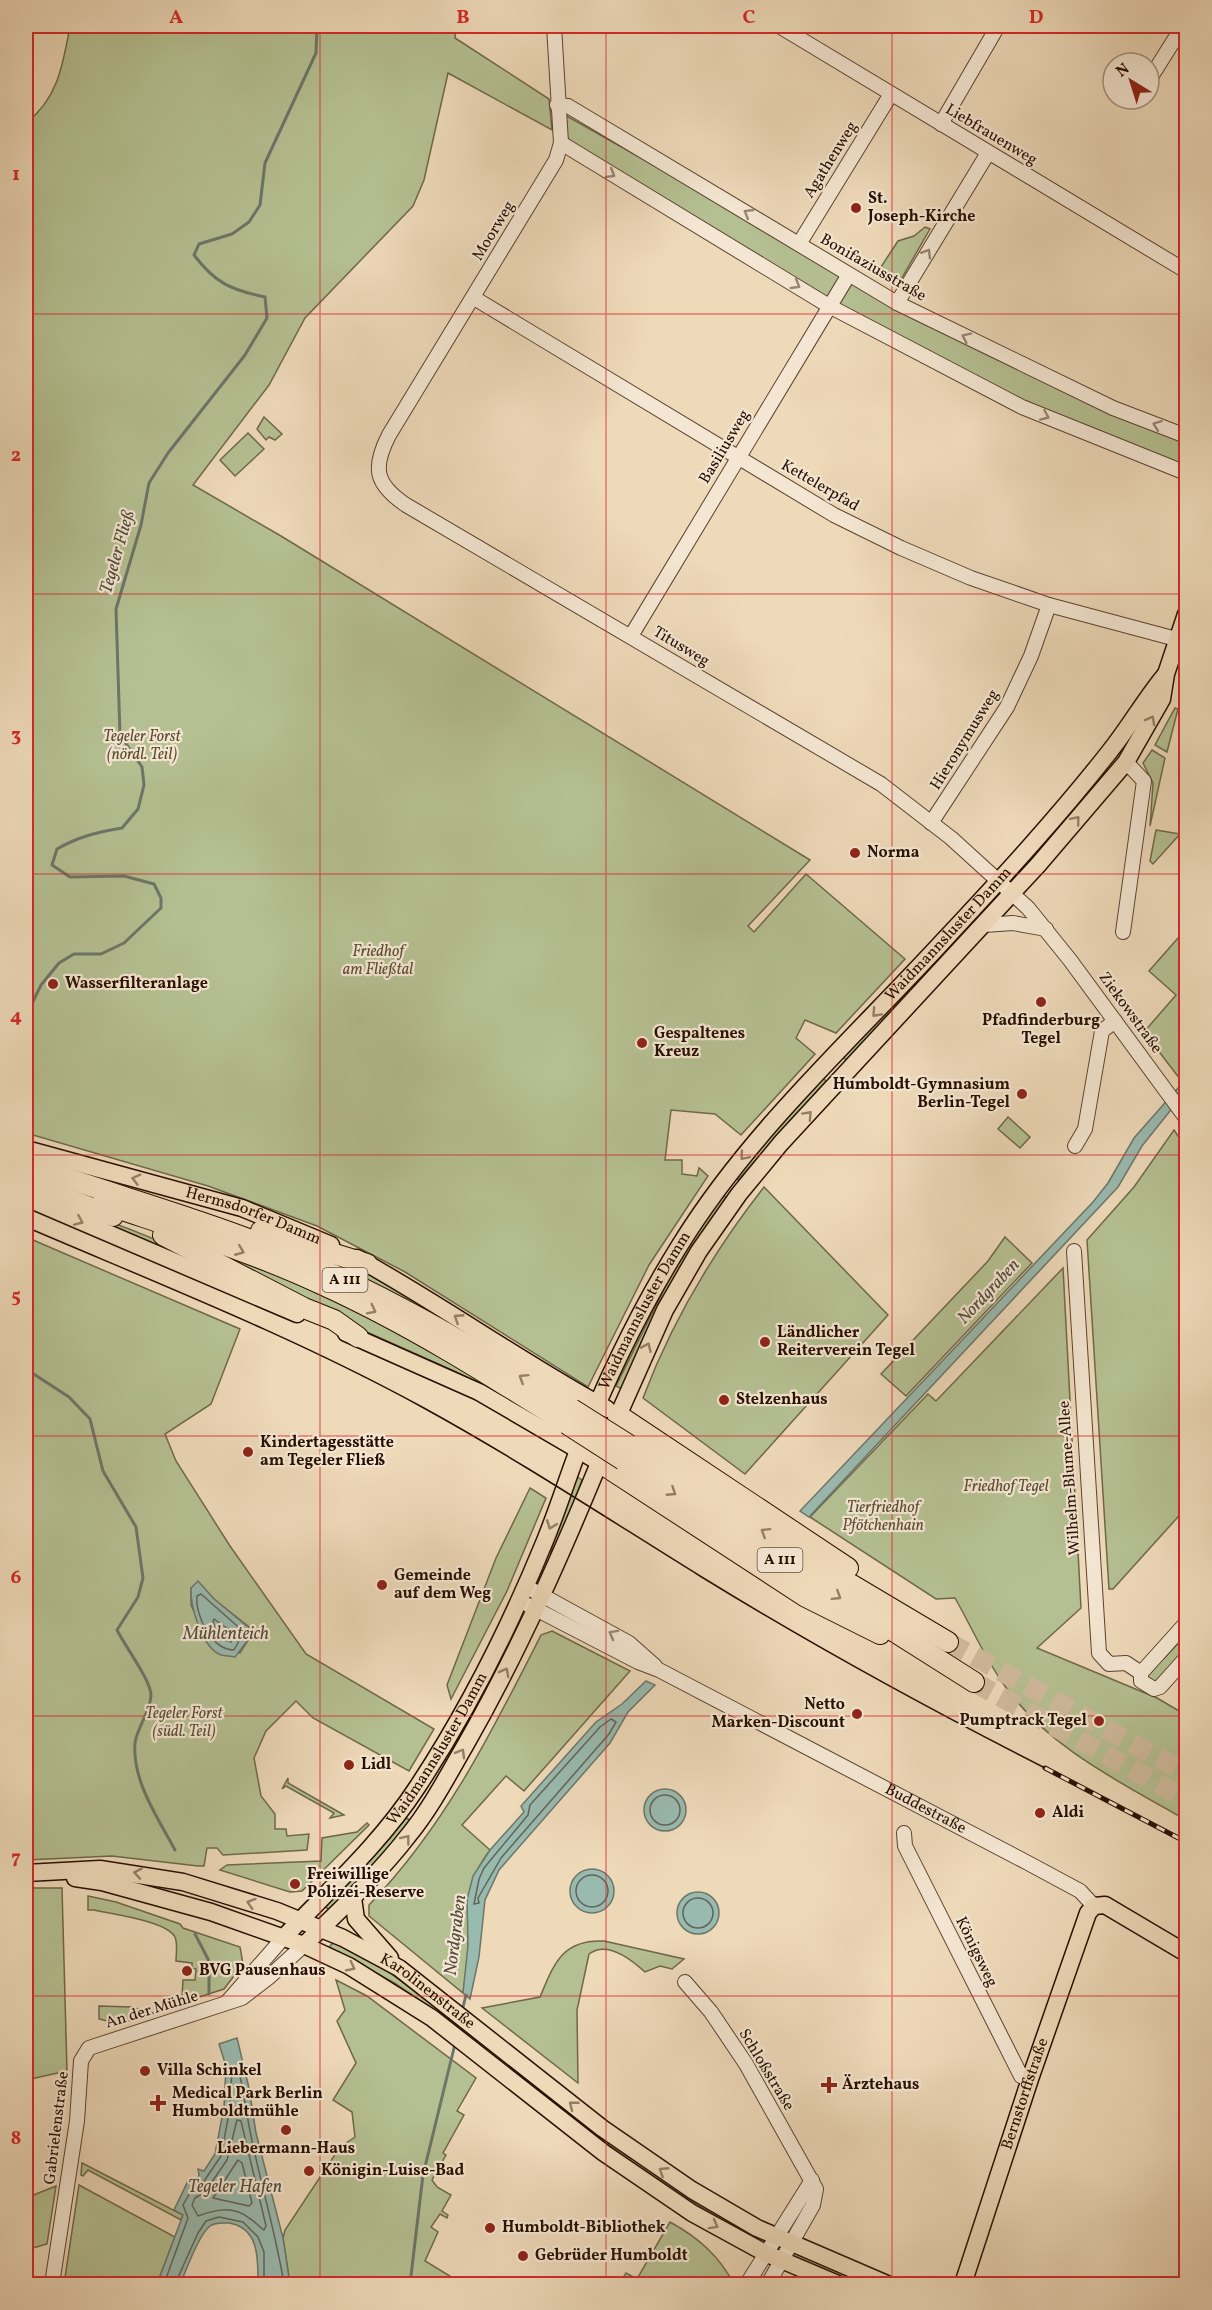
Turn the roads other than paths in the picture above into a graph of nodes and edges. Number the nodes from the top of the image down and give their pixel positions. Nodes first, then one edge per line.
1 (554, 26) edge
2 (779, 26) edge
3 (998, 26) edge
4 (1183, 26) edge
5 (1161, 61) edge
6 (891, 94) junction
7 (557, 105) junction
8 (940, 124) junction
9 (561, 143) junction
10 (988, 153) junction
11 (799, 244) junction
12 (1186, 271) edge
13 (848, 276) junction
14 (474, 297) junction
15 (897, 303) junction
16 (829, 306) junction
17 (389, 435) joint
18 (1186, 436) edge
19 (738, 457) junction
20 (1186, 472) edge
21 (1049, 605) junction
22 (1186, 614) edge
23 (631, 636) junction
24 (1180, 640) junction
25 (1166, 674) junction
26 (1111, 750) junction
27 (1126, 762) junction
28 (932, 823) junction
29 (999, 880) junction
30 (1013, 893) junction
31 (984, 925) junction
32 (1046, 929) junction
33 (1123, 932) dead end
34 (1114, 1021) junction
35 (1184, 1115) edge
36 (1075, 1146) dead end
37 (26, 1149) edge
38 (26, 1164) edge
39 (26, 1178) edge
40 (26, 1183) edge
41 (99, 1189) junction
42 (26, 1198) edge
43 (1074, 1251) dead end
44 (367, 1264) junction
45 (358, 1337) junction
46 (598, 1404) junction
47 (618, 1415) junction
48 (569, 1416) junction
49 (578, 1450) junction
50 (626, 1453) junction
51 (599, 1462) junction
52 (522, 1593) junction
53 (539, 1603) junction
54 (1186, 1623) edge
55 (923, 1628) junction
56 (943, 1650) junction
57 (1186, 1658) edge
58 (1141, 1673) junction
59 (974, 1682) tunnel mouth
60 (904, 1833) dead end
61 (26, 1874) edge
62 (353, 1898) junction
63 (1094, 1906) junction
64 (299, 1921) junction
65 (320, 1929) junction
66 (284, 1937) junction
67 (304, 1945) junction
68 (1186, 1953) edge
69 (399, 1968) junction
70 (685, 1982) dead end
71 (224, 2005) junction
72 (89, 2048) joint
73 (1030, 2079) junction
74 (812, 2180) junction
75 (775, 2236) junction
76 (792, 2243) junction
77 (765, 2253) junction
78 (781, 2261) junction
79 (52, 2284) edge
80 (747, 2284) edge
81 (768, 2284) edge
82 (838, 2284) edge
83 (887, 2284) edge
84 (963, 2284) edge

1 - 7 street, Moorweg
2 - 6 street, Liebfrauenweg
3 - 8 street
4 - 5 street
6 - 8 street, Liebfrauenweg
6 - 11 street, Agathenweg
7 - 9 street, Moorweg
11 -> 7 street, Bonifaziusstraße
8 - 10 street, Liebfrauenweg
9 - 14 street, Moorweg
9 -> 16 street
10 - 12 street, Liebfrauenweg
15 -> 10 street
11 - 13 street, Bonifaziusstraße
13 - 15 street, Bonifaziusstraße
13 - 16 street, Basiliusweg
14 - 17 street, Moorweg
14 - 19 street, Kettelerpfad
18 -> 15 street, Bonifaziusstraße
16 - 19 street, Basiliusweg
16 -> 20 street
17 - 23 street, Titusweg
19 - 21 street, Kettelerpfad
19 - 23 street, Basiliusweg
21 - 24 street, Kettelerpfad
21 - 28 street, Hieronymusweg
22 - 24 main road, Waidmannsluster Damm
23 - 28 street, Titusweg
24 - 25 main road, Waidmannsluster Damm
25 - 26 main road, Waidmannsluster Damm
27 -> 25 main road, Waidmannsluster Damm
26 - 27 main road
26 - 29 main road, Waidmannsluster Damm
30 -> 27 main road, Waidmannsluster Damm
27 - 33 street
28 - 29 street, Titusweg
29 - 30 street, Ziekowstraße
29 -> 46 main road, Waidmannsluster Damm
30 - 31 main road, Waidmannsluster Damm
30 - 32 street, Ziekowstraße
31 - 32 street
47 -> 31 main road, Waidmannsluster Damm
32 - 34 street, Ziekowstraße
34 - 35 street, Ziekowstraße
34 - 36 street
44 -> 37 main road, Hermsdorfer Damm
38 - 41 highway, A 111
39 -> 48 highway, A 111
40 - 45 highway
41 - 44 highway
48 -> 41 highway, A 111
42 -> 45 main road
43 - 58 street, Wilhelm-Blume-Allee
46 -> 44 main road, Hermsdorfer Damm
45 - 49 main road
46 - 47 main road, Hermsdorfer Damm
46 - 49 main road, Waidmannsluster Damm
47 - 51 main road, Waidmannsluster Damm
47 - 55 highway
48 - 50 highway, A 111, bridge
49 - 51 main road
49 -> 52 main road, Waidmannsluster Damm
55 -> 50 highway, A 111
50 -> 56 highway, A 111
51 - 53 main road, Waidmannsluster Damm
51 - 56 highway
52 - 53 street, Buddestraße
52 - 64 main road, Waidmannsluster Damm
62 -> 53 main road, Waidmannsluster Damm
53 - 63 street, Buddestraße
54 - 58 street
55 - 56 highway, A 111
56 - 59 highway, A 111
57 - 58 street
60 - 73 street, Königsweg
64 -> 61 main road, Karolinenstraße
61 - 66 main road, Karolinenstraße
62 - 65 main road, Waidmannsluster Damm
62 - 69 main road
63 - 68 main road, Buddestraße
63 - 73 main road, Bernstorffstraße
64 - 65 main road, Karolinenstraße
64 - 66 main road, Waidmannsluster Damm
65 - 67 main road, Waidmannsluster Damm
65 - 69 main road, Karolinenstraße
66 - 67 main road, Karolinenstraße
66 - 71 street, An der Mühle
67 - 71 street, An der Mühle
67 -> 77 main road, Karolinenstraße
75 -> 69 main road, Karolinenstraße
70 - 74 street, Schloßstraße
71 - 72 street, An der Mühle
72 - 79 street, Gabrielenstraße
73 - 84 main road, Bernstorffstraße
74 - 75 street
74 - 76 street
75 - 76 main road, Karolinenstraße
75 - 77 street
76 - 78 street
76 - 83 main road, Karolinenstraße
77 - 78 main road, Karolinenstraße
77 - 80 street
78 - 81 street
78 - 82 main road, Karolinenstraße

